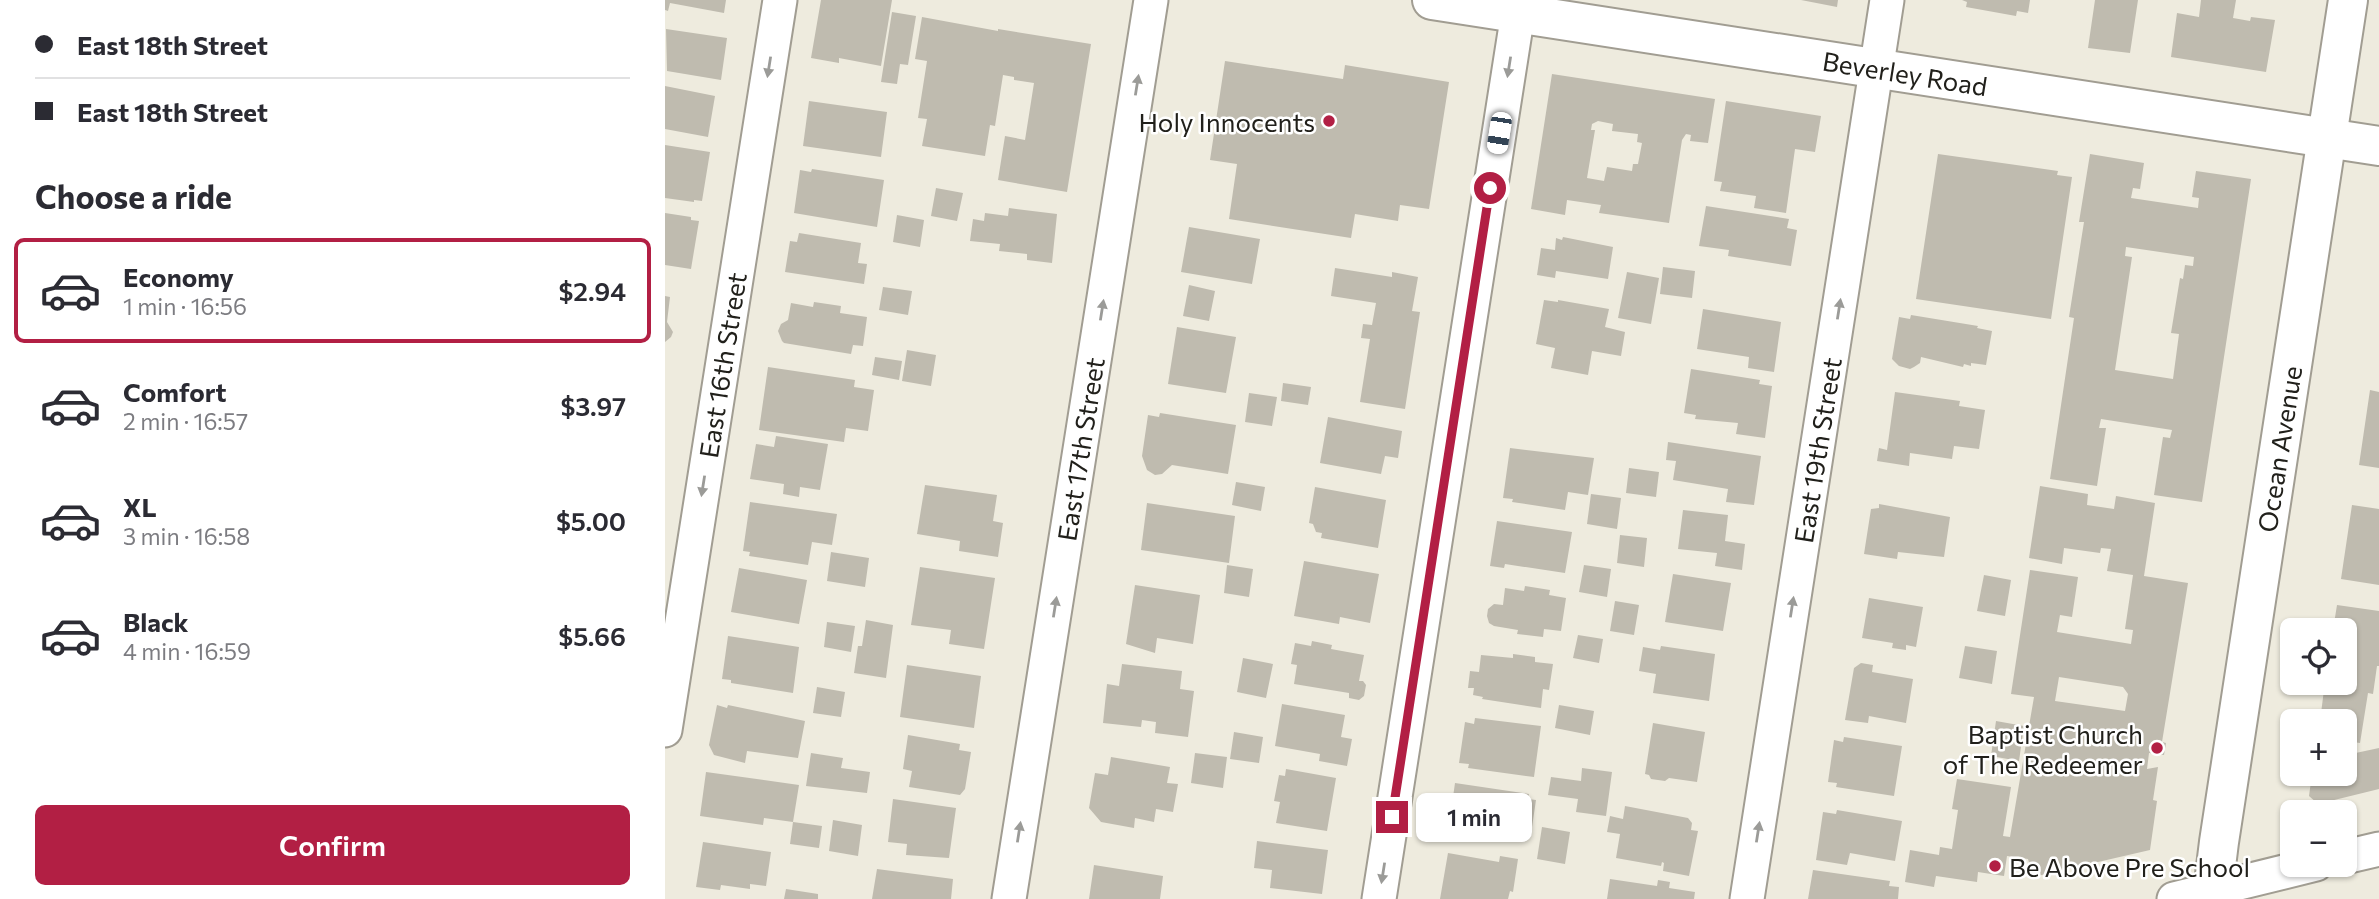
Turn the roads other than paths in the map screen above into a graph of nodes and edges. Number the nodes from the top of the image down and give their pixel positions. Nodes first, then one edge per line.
1 (780, 0) edge
2 (1150, 0) edge
3 (1432, 0) edge
4 (1887, 0) edge
5 (2348, 0) edge
6 (1519, 7) edge
7 (1876, 68) junction
8 (2327, 138) junction
9 (2379, 146) edge
10 (665, 730) edge
11 (2379, 849) edge
12 (2357, 854) edge
13 (2280, 874) edge
14 (2213, 894) edge
15 (1009, 899) edge
16 (1379, 899) edge
17 (1747, 899) edge
18 (2174, 899) edge

1 -> 10 street, East 16th Street
15 -> 2 street, East 17th Street
3 - 6 street, Beverley Road
4 - 7 street, East 19th Street
5 - 8 street, Ocean Avenue
6 - 7 street, Beverley Road
6 -> 16 street
7 - 8 street, Beverley Road
17 -> 7 street, East 19th Street
8 - 9 street, Beverley Road
8 - 14 street, Ocean Avenue
11 - 12 street
13 - 14 street
14 - 18 street

